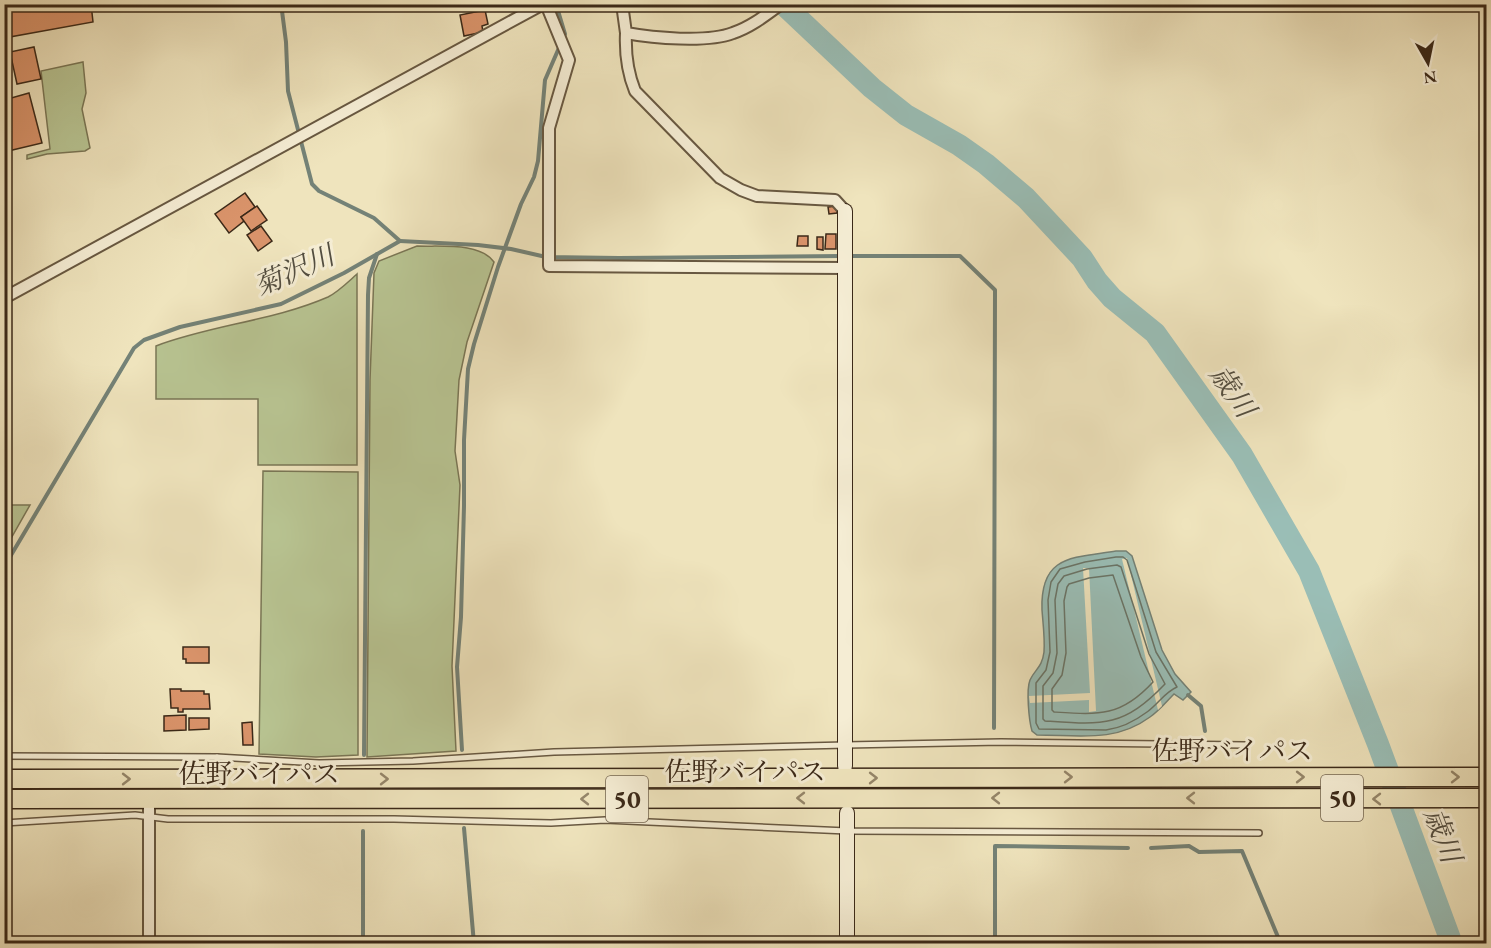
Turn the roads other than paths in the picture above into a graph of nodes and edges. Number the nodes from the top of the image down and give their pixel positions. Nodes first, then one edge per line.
1 (545, 4) edge
2 (622, 4) edge
3 (781, 4) edge
4 (626, 33) junction
5 (845, 211) joint
6 (846, 268) junction
7 (4, 298) edge
8 (846, 745) junction
9 (1245, 745) dead end
10 (4, 756) edge
11 (218, 757) junction
12 (845, 766) dead end
13 (4, 769) edge
14 (1486, 777) edge
15 (4, 779) edge
16 (81, 779) junction
17 (217, 779) junction
18 (1486, 798) edge
19 (4, 799) edge
20 (67, 800) junction
21 (149, 808) junction
22 (4, 809) edge
23 (847, 813) dead end
24 (4, 823) edge
25 (847, 831) junction
26 (1259, 833) dead end
27 (149, 944) edge
28 (847, 944) edge

1 - 6 street
1 - 7 street
2 - 4 street
3 - 4 street
4 - 5 street
5 - 6 street
6 - 8 street
8 - 9 lane
8 - 11 lane
8 - 12 street
10 - 11 lane
11 - 17 lane
13 - 16 highway
17 -> 14 highway, 佐野バイパス / 50
15 - 16 highway, 佐野バイパス / 50
16 -> 17 highway, 佐野バイパス / 50
18 -> 21 highway, 佐野バイパス / 50
19 - 20 highway, 佐野バイパス / 50
20 - 21 highway, 佐野バイパス / 50
20 - 22 highway
21 - 24 lane
21 - 25 lane
21 - 27 street
23 - 25 street
25 - 26 lane
25 - 28 street

